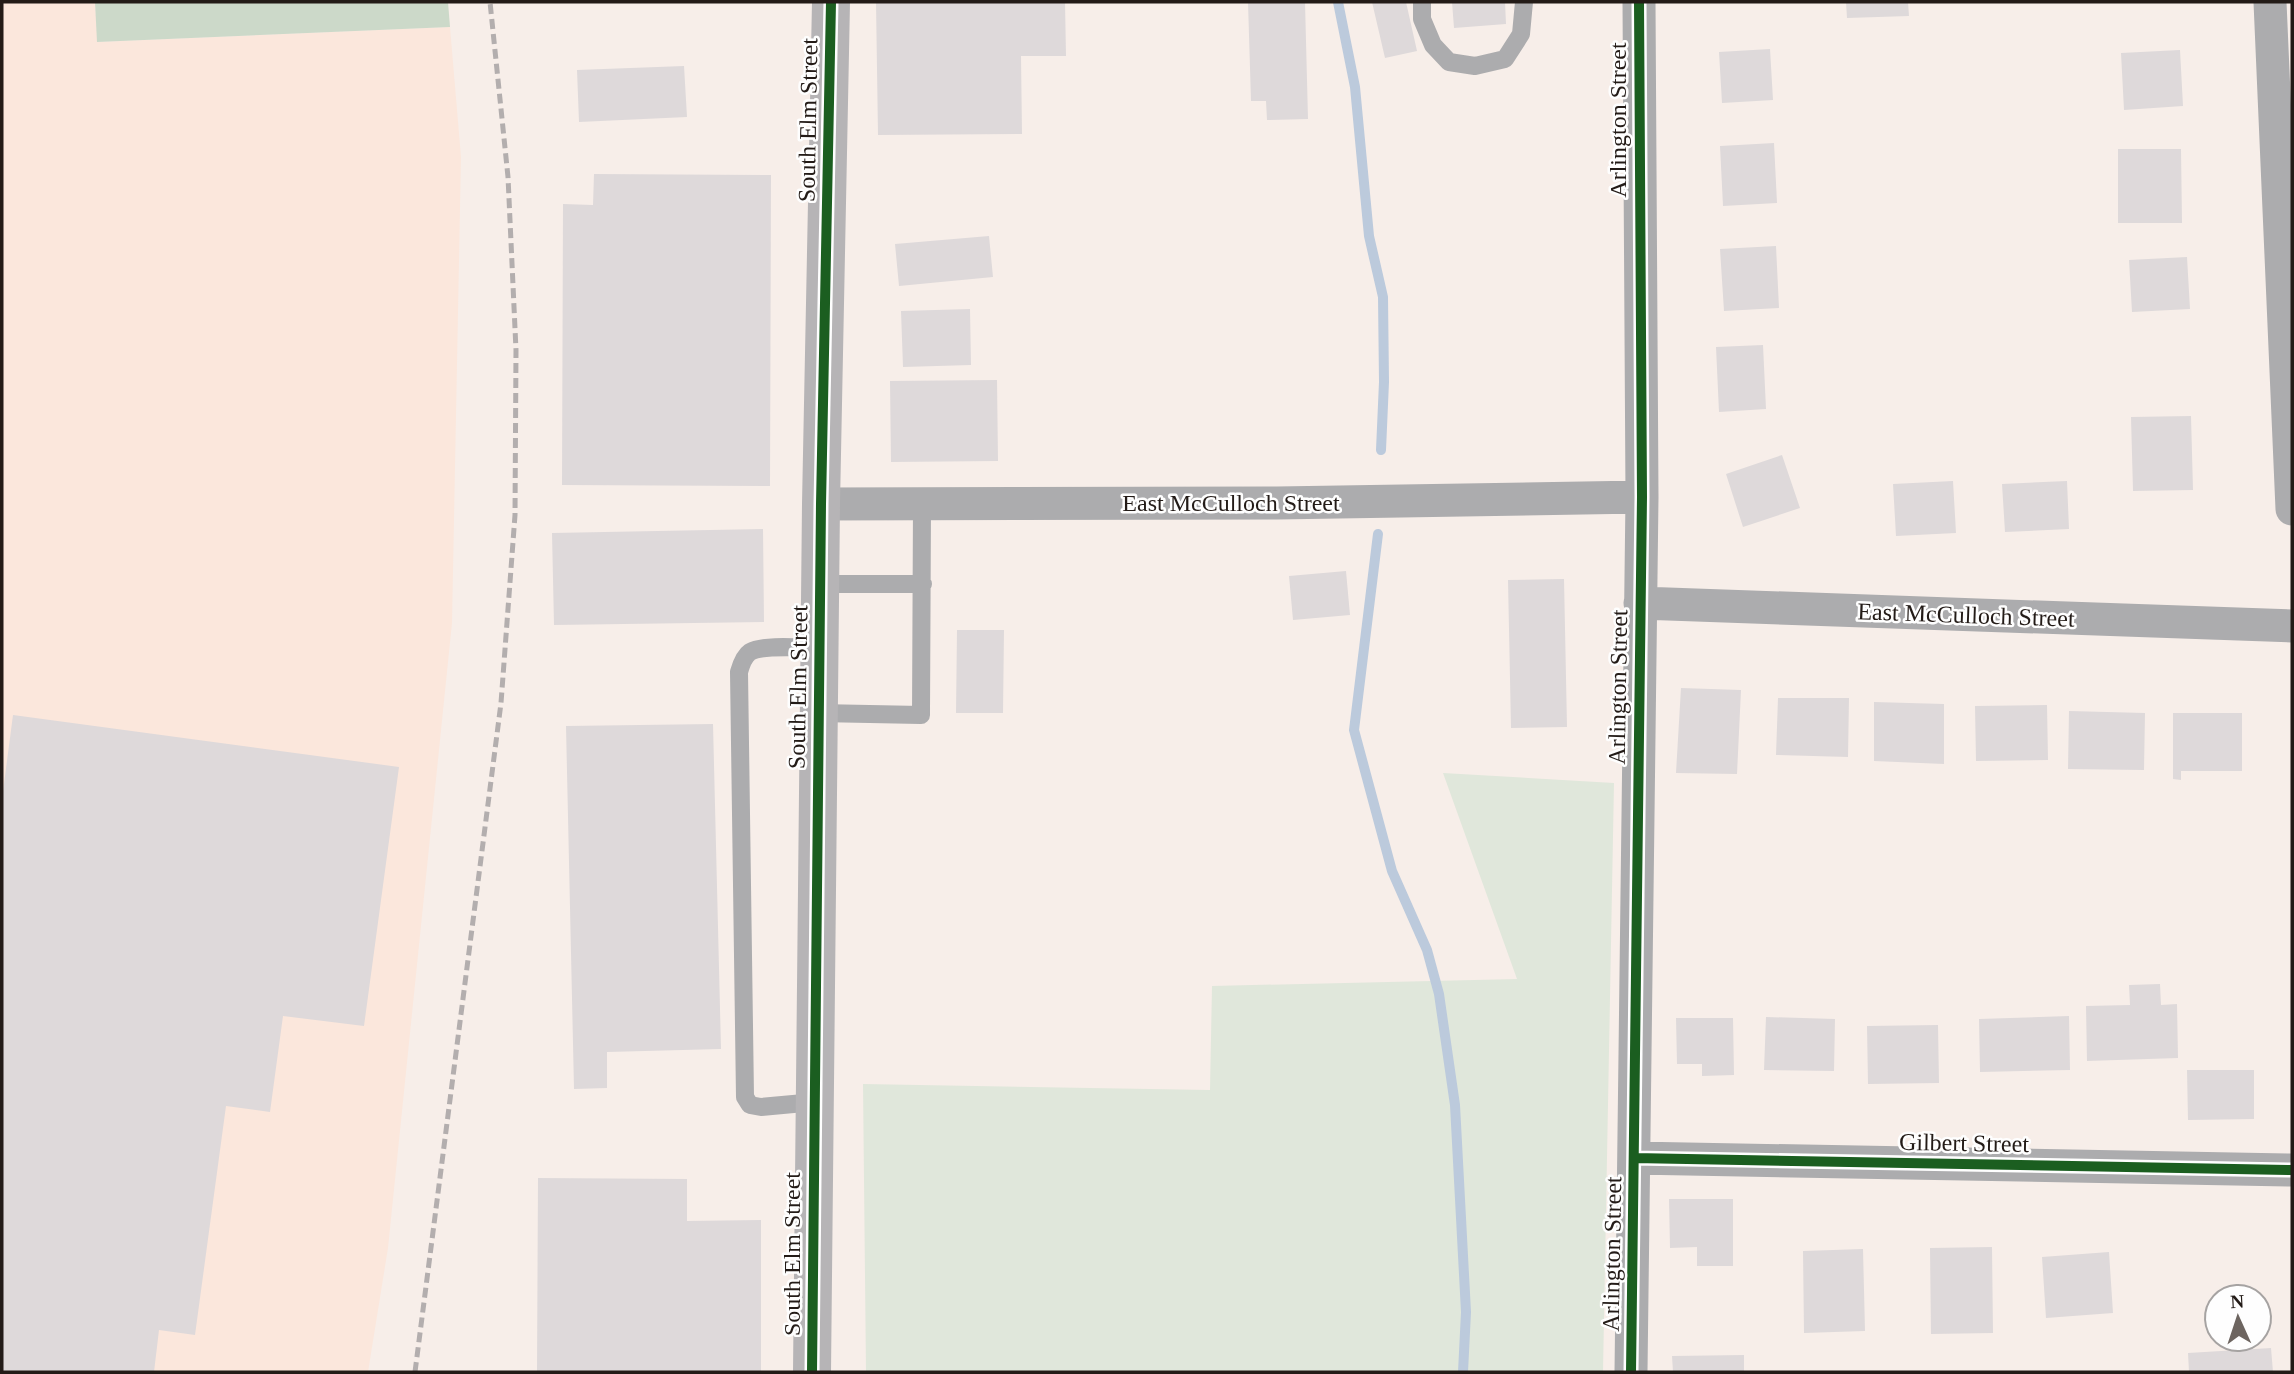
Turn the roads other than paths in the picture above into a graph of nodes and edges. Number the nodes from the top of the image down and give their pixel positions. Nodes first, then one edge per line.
1 (831, 2) edge
2 (1422, 2) edge
3 (1524, 2) edge
4 (1639, 2) edge
5 (2270, 2) edge
6 (1642, 497) junction
7 (821, 505) junction
8 (922, 505) junction
9 (2292, 509) edge
10 (820, 584) junction
11 (923, 584) junction
12 (1640, 603) junction
13 (2292, 626) edge
14 (820, 648) junction
15 (818, 713) junction
16 (815, 1102) junction
17 (1634, 1158) junction
18 (2292, 1170) edge
19 (813, 1372) edge
20 (1631, 1372) edge

1 - 7 street, South Elm Street
2 - 3 lane
4 - 6 street, Arlington Street
5 - 9 street
6 - 8 street, East McCulloch Street
6 - 12 street, Arlington Street
7 - 8 street, East McCulloch Street
7 - 10 street, South Elm Street
8 - 11 lane
10 - 11 lane
10 - 14 street, South Elm Street
11 - 15 lane
12 - 13 street, East McCulloch Street
12 - 17 street, Arlington Street
14 - 15 street, South Elm Street
14 - 16 lane
15 - 16 street, South Elm Street
16 - 19 street, South Elm Street
17 - 18 street, Gilbert Street
17 - 20 street, Arlington Street

